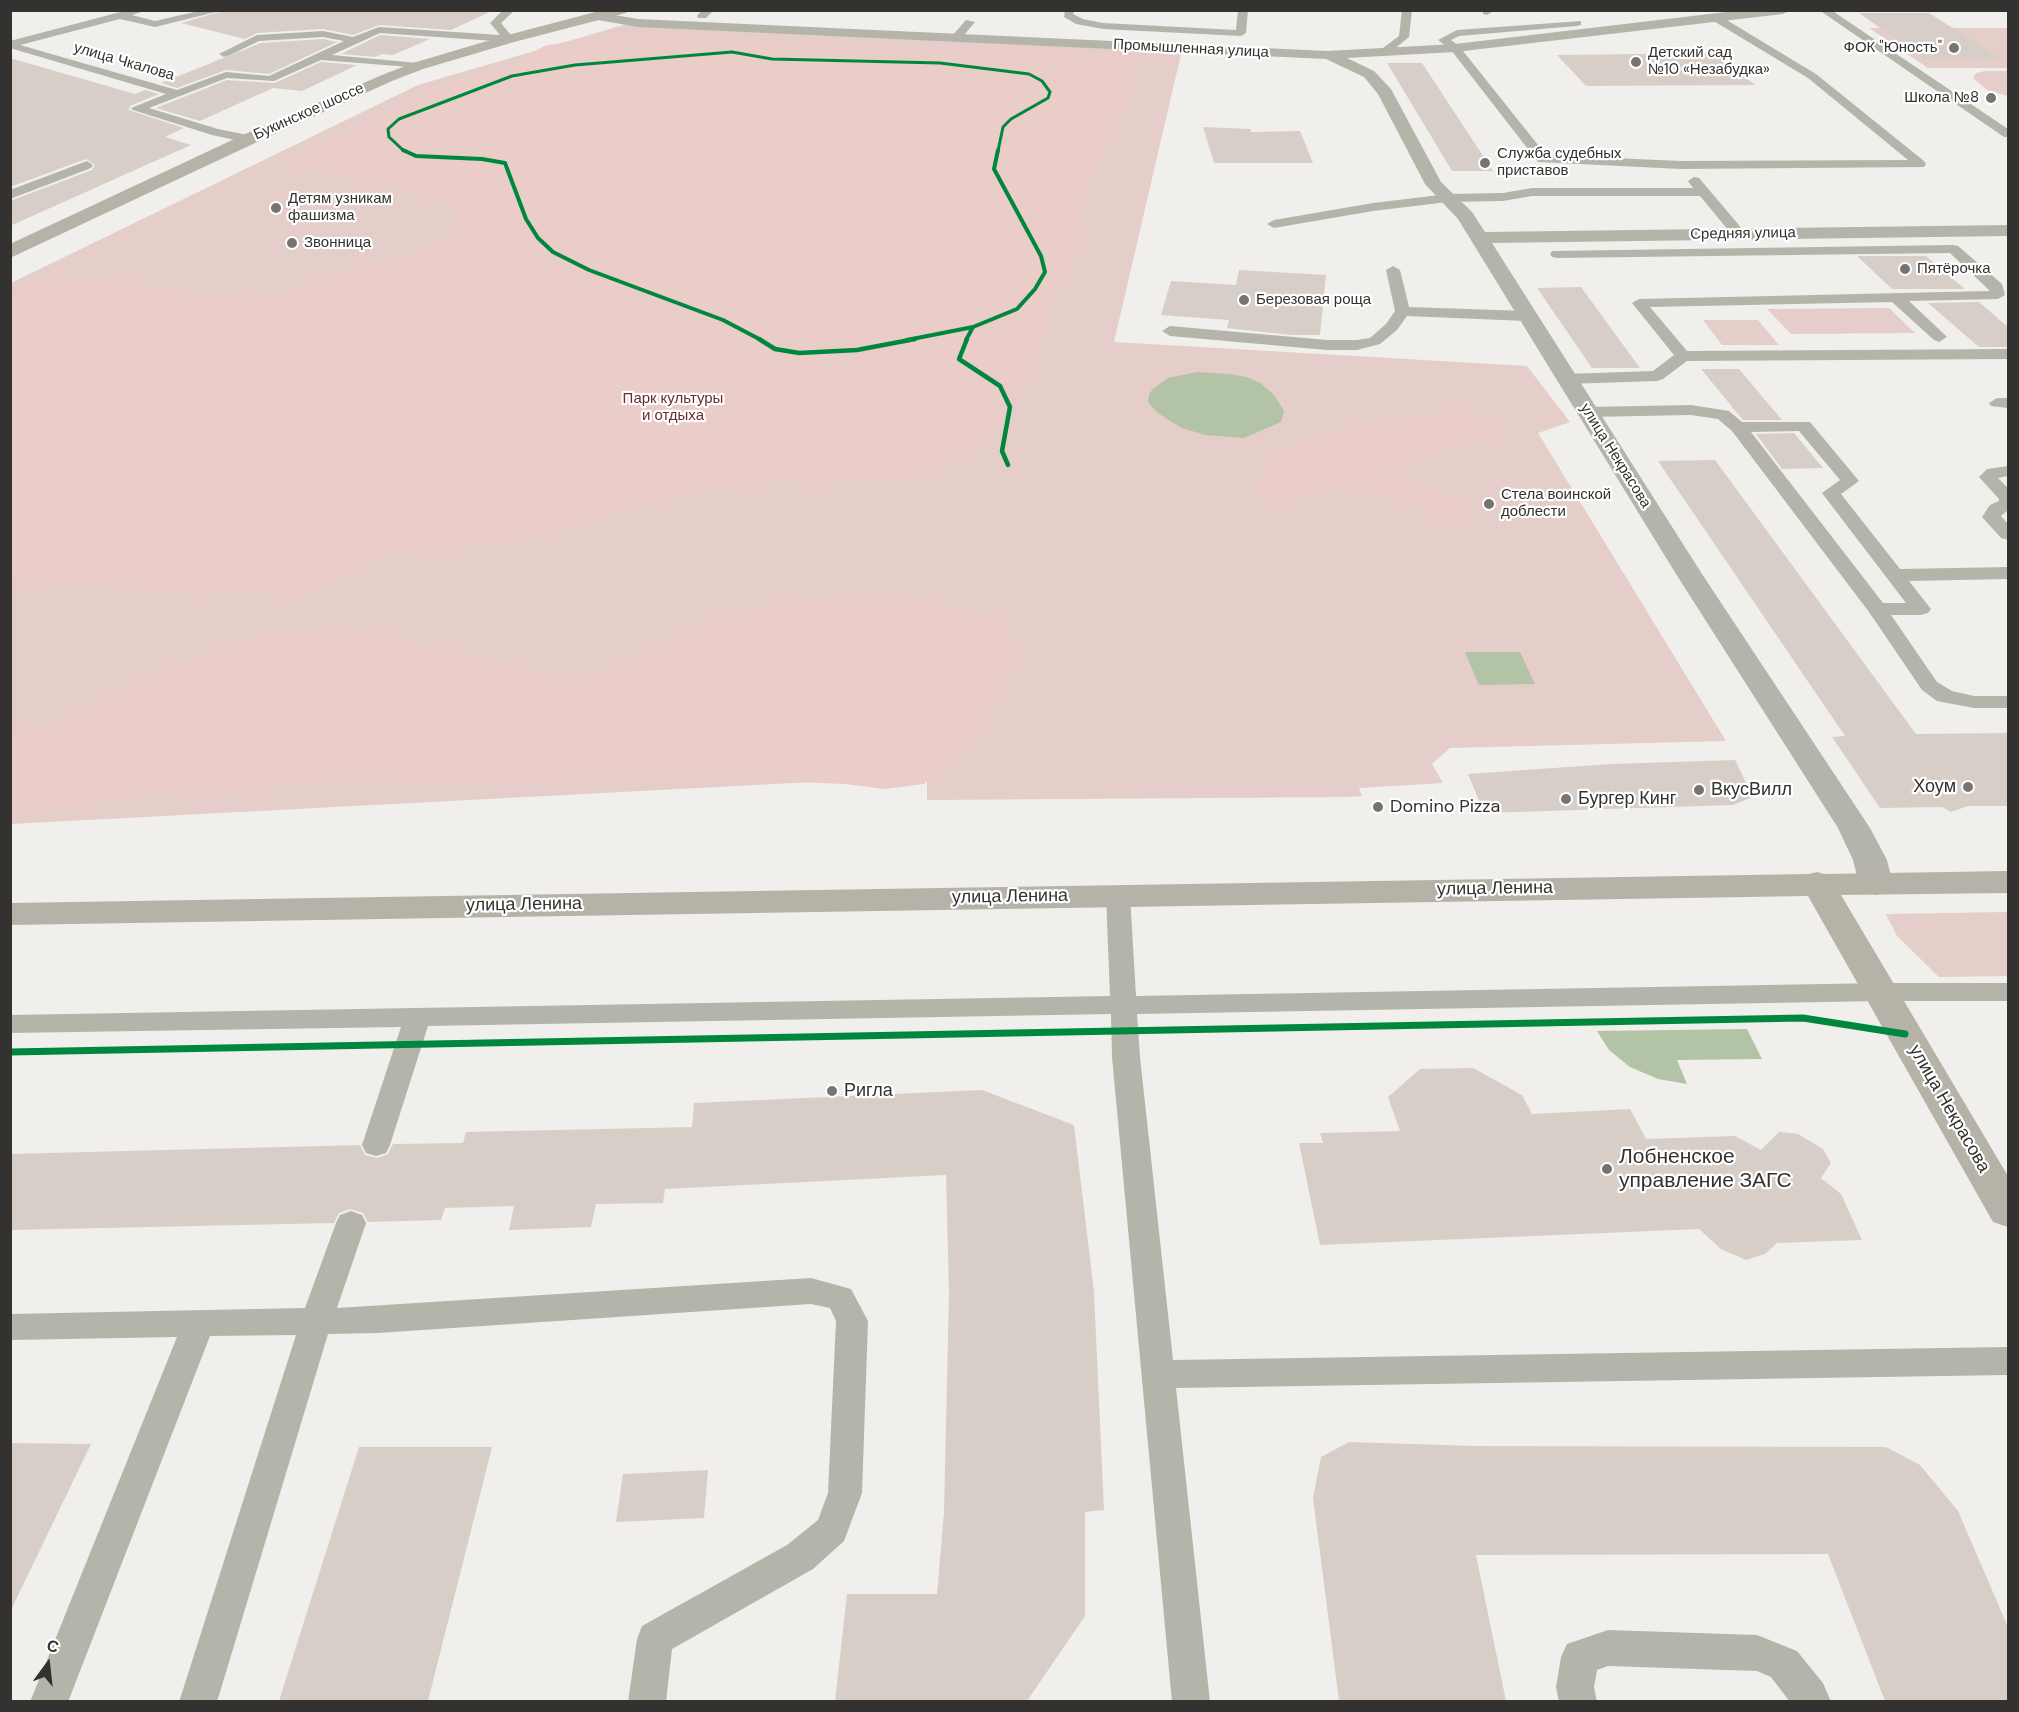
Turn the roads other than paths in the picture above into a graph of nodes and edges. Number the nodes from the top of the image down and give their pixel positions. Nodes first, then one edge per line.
1 (142, 10) edge
2 (219, 10) edge
3 (510, 10) edge
4 (621, 10) edge
5 (1070, 10) edge
6 (1243, 10) edge
7 (1407, 10) edge
8 (1782, 10) edge
9 (1824, 10) edge
10 (1714, 15) edge
11 (120, 16) junction
12 (598, 16) junction
13 (970, 22) dead end
14 (1577, 23) dead end
15 (1180, 27) junction
16 (956, 38) junction
17 (509, 39) junction
18 (354, 40) junction
19 (10, 44) edge
20 (1173, 48) junction
21 (1455, 48) junction
22 (1383, 53) junction
23 (224, 54) dead end
24 (1327, 55) junction
25 (320, 57) junction
26 (418, 66) junction
27 (178, 94) junction
28 (1999, 115) dead end
29 (1981, 116) junction
30 (2008, 134) edge
31 (249, 139) junction
32 (87, 165) dead end
33 (1681, 165) junction
34 (19, 179) dead end
35 (36, 185) junction
36 (1703, 192) junction
37 (10, 195) edge
38 (1448, 198) junction
39 (1274, 224) dead end
40 (2008, 230) edge
41 (1739, 234) junction
42 (1478, 238) junction
43 (10, 252) edge
44 (1557, 254) dead end
45 (1393, 270) dead end
46 (1895, 297) junction
47 (2003, 299) edge
48 (1402, 311) junction
49 (1526, 316) junction
50 (1170, 331) dead end
51 (1939, 337) dead end
52 (2008, 354) edge
53 (1683, 356) junction
54 (1566, 379) junction
55 (1588, 412) junction
56 (1738, 428) junction
57 (2008, 471) edge
58 (2008, 534) edge
59 (1895, 575) junction
60 (2006, 576) edge
61 (1877, 609) junction
62 (2008, 702) edge
63 (2008, 882) edge
64 (1817, 883) junction
65 (1876, 884) junction
66 (1118, 895) junction
67 (10, 914) edge
68 (1882, 992) junction
69 (2008, 992) edge
70 (1122, 1005) junction
71 (418, 1017) junction
72 (10, 1024) edge
73 (376, 1145) dead end
74 (2008, 1211) edge
75 (351, 1223) dead end
76 (316, 1321) junction
77 (199, 1323) junction
78 (10, 1327) edge
79 (2008, 1361) edge
80 (1158, 1374) junction
81 (49, 1701) edge
82 (198, 1701) edge
83 (647, 1701) edge
84 (1191, 1701) edge
85 (1578, 1701) edge
86 (1812, 1701) edge

1 - 11 lane
2 - 11 lane
3 - 17 lane
4 - 12 street, Букинское шоссе
5 - 15 lane
6 - 15 lane
7 - 22 lane
8 - 10 street, Промышленная улица
9 - 29 lane
10 - 21 street, Промышленная улица
10 - 33 lane
11 - 19 lane
12 - 16 street, Промышленная улица
12 - 17 street, Букинское шоссе
13 - 16 lane
14 - 21 lane
15 - 20 lane
16 - 20 street, Промышленная улица
17 - 18 lane
17 - 26 street, Букинское шоссе
18 - 23 lane
18 - 25 lane
19 - 27 lane, улица Чкалова
20 - 24 street, Промышленная улица
21 - 22 street, Промышленная улица
21 - 33 lane
22 - 24 street, Промышленная улица
24 - 38 street, улица Некрасова
25 - 26 lane
25 - 27 lane
26 - 31 street, Букинское шоссе
27 - 31 lane, улица Чкалова
28 - 29 lane
29 - 30 lane
31 - 43 street, Букинское шоссе
32 - 35 lane
33 - 36 lane
34 - 35 lane
35 - 37 lane
36 - 38 lane
36 - 41 lane
38 - 39 lane
38 - 42 street, улица Некрасова
40 - 41 street, Средняя улица
41 - 42 street, Средняя улица
42 - 49 street, улица Некрасова
44 - 47 lane
45 - 48 lane
46 - 47 lane
46 - 51 lane
46 - 53 lane
48 - 49 lane
48 - 50 lane
49 - 54 street, улица Некрасова
52 - 53 lane
53 - 54 lane
54 - 55 street, улица Некрасова
55 - 56 lane
55 - 65 street, улица Некрасова
56 - 59 lane
56 - 61 lane
57 - 58 lane
59 - 60 lane
59 - 61 lane
61 - 62 lane
63 - 65 street, улица Ленина
64 - 65 street, улица Ленина
64 - 66 street, улица Ленина
64 - 68 street, улица Некрасова
66 - 67 street, улица Ленина
66 - 70 lane
68 - 69 lane
68 - 70 lane
68 - 74 street, улица Некрасова
70 - 71 lane
70 - 80 lane
71 - 72 lane
71 - 73 lane
75 - 76 lane
76 - 77 lane
76 - 82 lane
76 - 83 lane
77 - 78 lane
77 - 81 lane
79 - 80 lane
80 - 84 lane
85 - 86 lane

